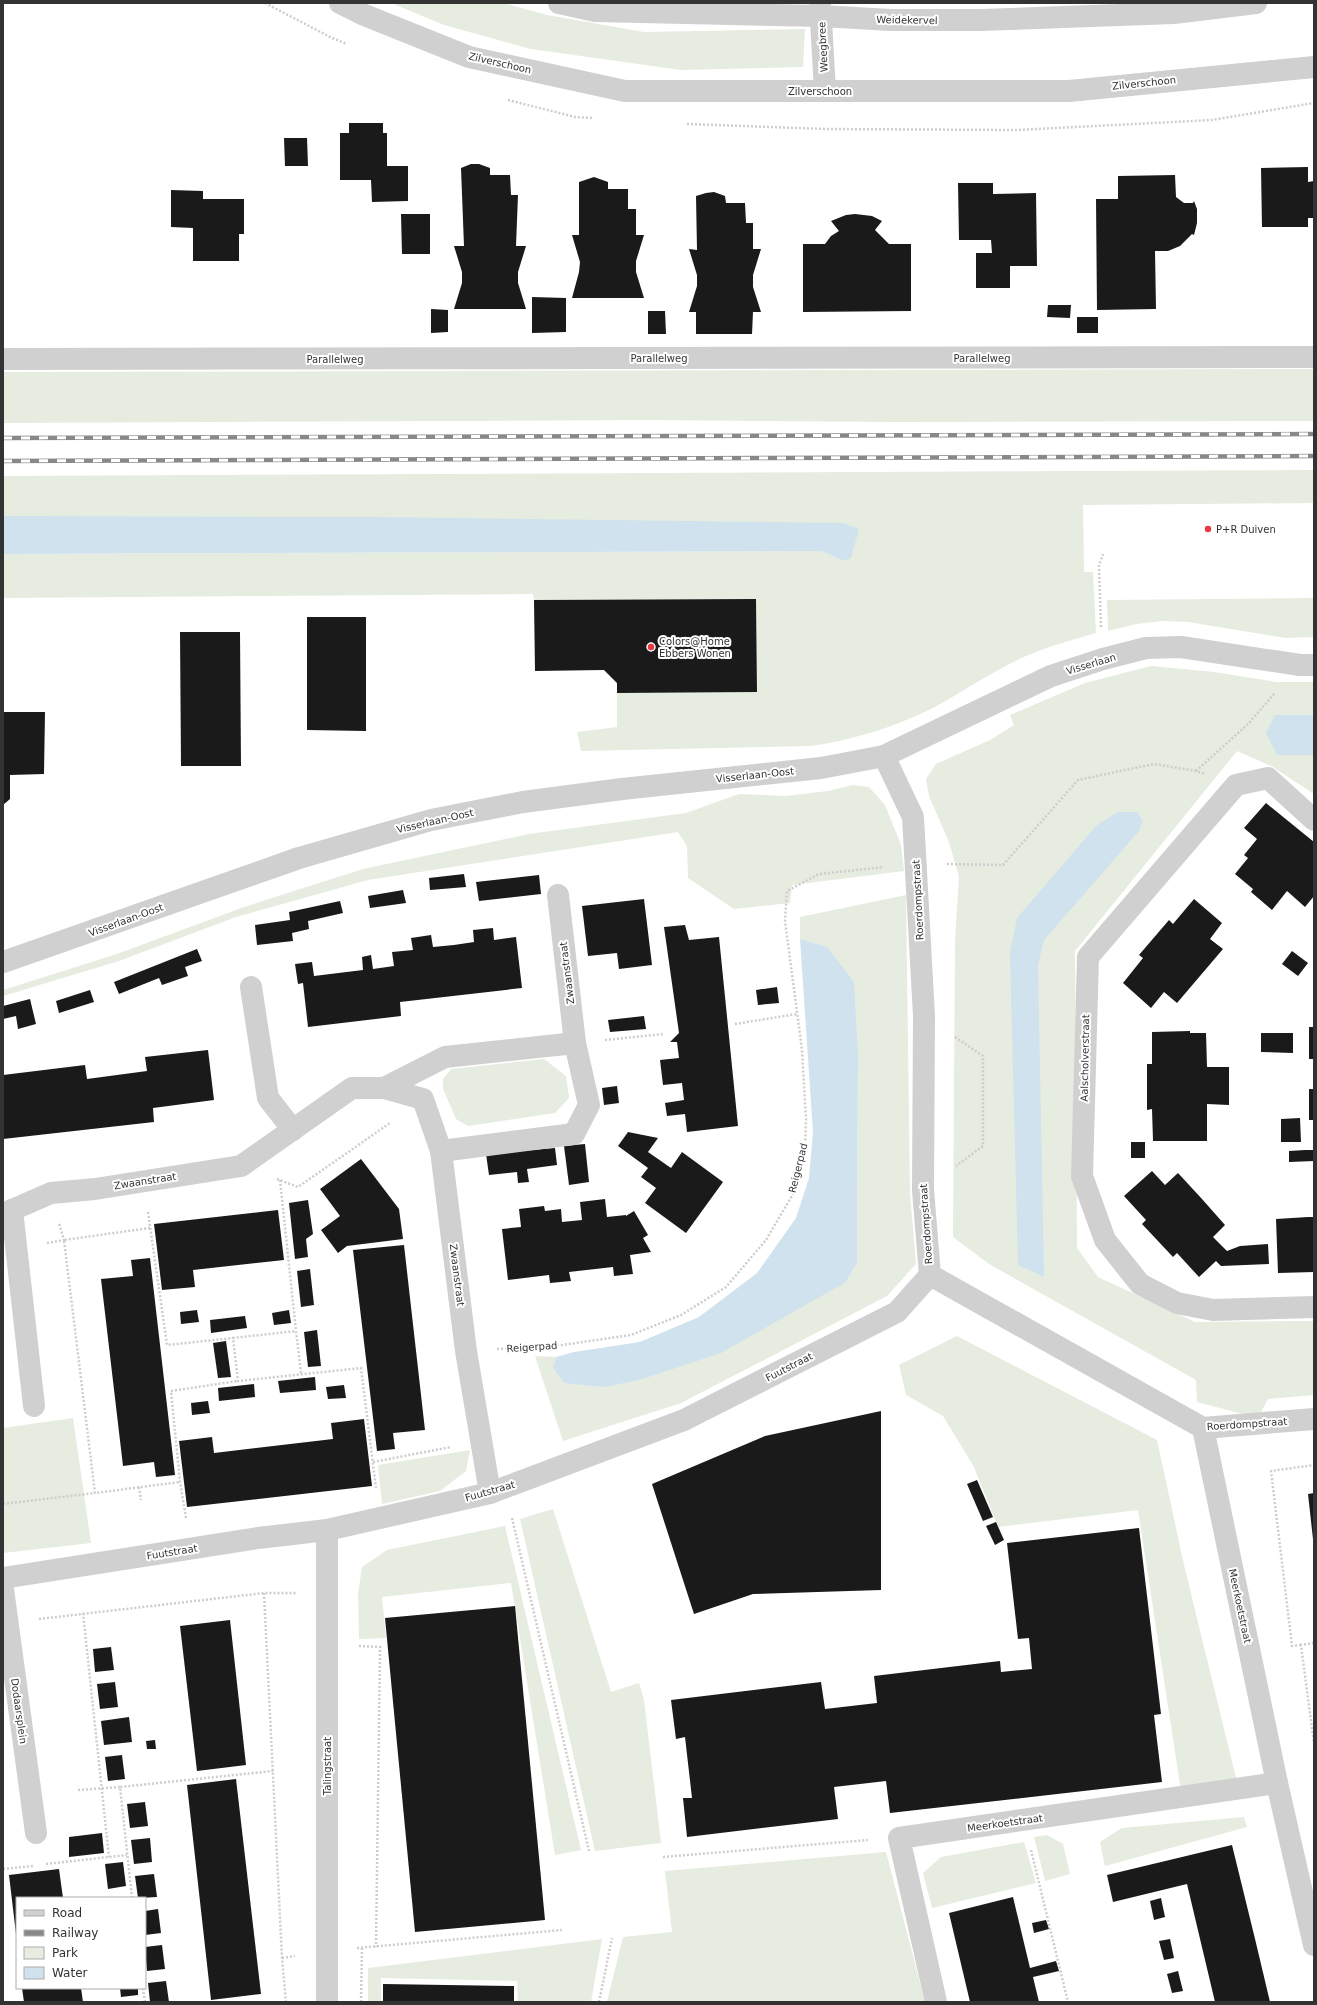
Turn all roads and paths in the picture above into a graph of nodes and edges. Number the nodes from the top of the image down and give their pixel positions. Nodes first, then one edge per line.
1 (340, 3) edge
2 (559, 3) edge
3 (1256, 3) edge
4 (821, 10) edge
5 (1314, 66) edge
6 (825, 91) junction
7 (1314, 357) edge
8 (3, 359) edge
9 (1103, 554) dead end
10 (1103, 659) junction
11 (1307, 665) edge
12 (884, 756) junction
13 (1196, 771) junction
14 (1236, 785) junction
15 (1314, 820) edge
16 (916, 864) junction
17 (558, 895) dead end
18 (3, 962) edge
19 (251, 987) dead end
20 (797, 1014) junction
21 (924, 1016) junction
22 (735, 1024) dead end
23 (664, 1034) dead end
24 (575, 1043) junction
25 (384, 1088) junction
26 (422, 1099) junction
27 (293, 1130) junction
28 (441, 1151) junction
29 (241, 1166) junction
30 (280, 1180) junction
31 (144, 1181) junction
32 (923, 1190) junction
33 (8, 1212) edge
34 (150, 1228) junction
35 (930, 1275) junction
36 (1314, 1307) edge
37 (296, 1331) junction
38 (233, 1338) junction
39 (466, 1351) junction
40 (300, 1373) junction
41 (238, 1381) junction
42 (34, 1406) dead end
43 (1314, 1419) edge
44 (1203, 1428) junction
45 (482, 1441) junction
46 (373, 1462) junction
47 (1314, 1465) edge
48 (180, 1482) junction
49 (139, 1487) junction
50 (498, 1491) junction
51 (95, 1493) junction
52 (141, 1500) dead end
53 (3, 1504) edge
54 (380, 1518) junction
55 (327, 1530) junction
56 (191, 1549) junction
57 (3, 1578) edge
58 (3, 1589) edge
59 (327, 1592) junction
60 (264, 1593) junction
61 (83, 1613) junction
62 (8, 1623) junction
63 (1314, 1643) edge
64 (1301, 1644) junction
65 (353, 1646) dead end
66 (1314, 1744) edge
67 (273, 1771) junction
68 (1277, 1783) junction
69 (120, 1788) junction
70 (103, 1789) junction
71 (78, 1790) dead end
72 (1024, 1820) junction
73 (36, 1834) dead end
74 (899, 1838) junction
75 (589, 1851) dead end
76 (127, 1855) junction
77 (110, 1857) junction
78 (663, 1857) dead end
79 (3, 1869) edge
80 (132, 1897) edge
81 (562, 1930) dead end
82 (612, 1938) dead end
83 (1314, 1945) edge
84 (376, 1947) junction
85 (362, 1948) junction
86 (327, 1951) junction
87 (282, 1958) junction
88 (143, 1989) edge
89 (145, 2002) edge
90 (286, 2002) edge
91 (327, 2002) edge
92 (361, 2002) edge
93 (599, 2002) edge
94 (936, 2002) edge
95 (1068, 2002) edge

1 - 6 street, Zilverschoon
2 - 4 street, Weidekervel
3 - 4 street, Weidekervel
4 - 6 street, Weegbree
5 - 6 street, Zilverschoon
7 - 8 street, Parallelweg
9 - 10 path
10 - 11 street, Visserlaan
10 - 12 street, Visserlaan
11 - 13 path
12 - 16 street, Roerdompstraat
12 - 18 street, Visserlaan-Oost
13 - 14 path
13 - 16 path
14 - 15 street
14 - 36 street, Aalscholverstraat
16 - 20 path, Reigerpad
16 - 21 street, Roerdompstraat
17 - 24 street, Zwaanstraat
19 - 27 street
20 - 22 path
20 - 39 path, Reigerpad
21 - 32 street, Roerdompstraat
21 - 32 path
23 - 24 path
24 - 25 street, Zwaanstraat
24 - 28 street
25 - 26 street, Zwaanstraat
25 - 27 street, Zwaanstraat
26 - 28 street, Zwaanstraat
26 - 30 path
27 - 29 street, Zwaanstraat
28 - 39 street, Zwaanstraat
29 - 30 path
29 - 31 street, Zwaanstraat
30 - 37 path
31 - 33 street, Zwaanstraat
31 - 34 path
32 - 35 street, Roerdompstraat
33 - 42 street, Zwaanstraat
34 - 38 path
34 - 51 path
35 - 44 street, Roerdompstraat
35 - 50 street, Fuutstraat
37 - 38 path
37 - 40 path
38 - 41 path
39 - 45 street, Zwaanstraat
40 - 41 path
40 - 46 path
41 - 48 path
43 - 44 street, Roerdompstraat
44 - 68 street, Meerkoetstraat
45 - 46 path
45 - 50 street, Zwaanstraat
46 - 54 path
47 - 64 path
48 - 49 path
48 - 56 path
49 - 51 path
49 - 52 path
50 - 54 street, Fuutstraat
50 - 75 path
51 - 53 path
54 - 55 street, Fuutstraat
55 - 56 street, Fuutstraat
55 - 59 street, Talingstraat
56 - 57 street, Fuutstraat
58 - 62 street, Dodaarsplein
59 - 60 path
59 - 86 street, Talingstraat
60 - 61 path
60 - 67 path
61 - 62 path
61 - 70 path
62 - 73 street, Dodaarsplein
63 - 64 path
64 - 66 path
65 - 84 path
67 - 69 path
67 - 87 path
68 - 72 street, Meerkoetstraat
68 - 83 street, Meerkoetstraat
69 - 70 path
69 - 76 path
70 - 71 path
70 - 77 path
72 - 74 street, Meerkoetstraat
72 - 95 path
74 - 78 path
74 - 94 street
76 - 77 path
76 - 80 path
77 - 79 path
81 - 84 path
82 - 93 path
84 - 85 path
85 - 86 path
85 - 92 path
86 - 87 path
86 - 91 street, Talingstraat
87 - 90 path
88 - 89 path

